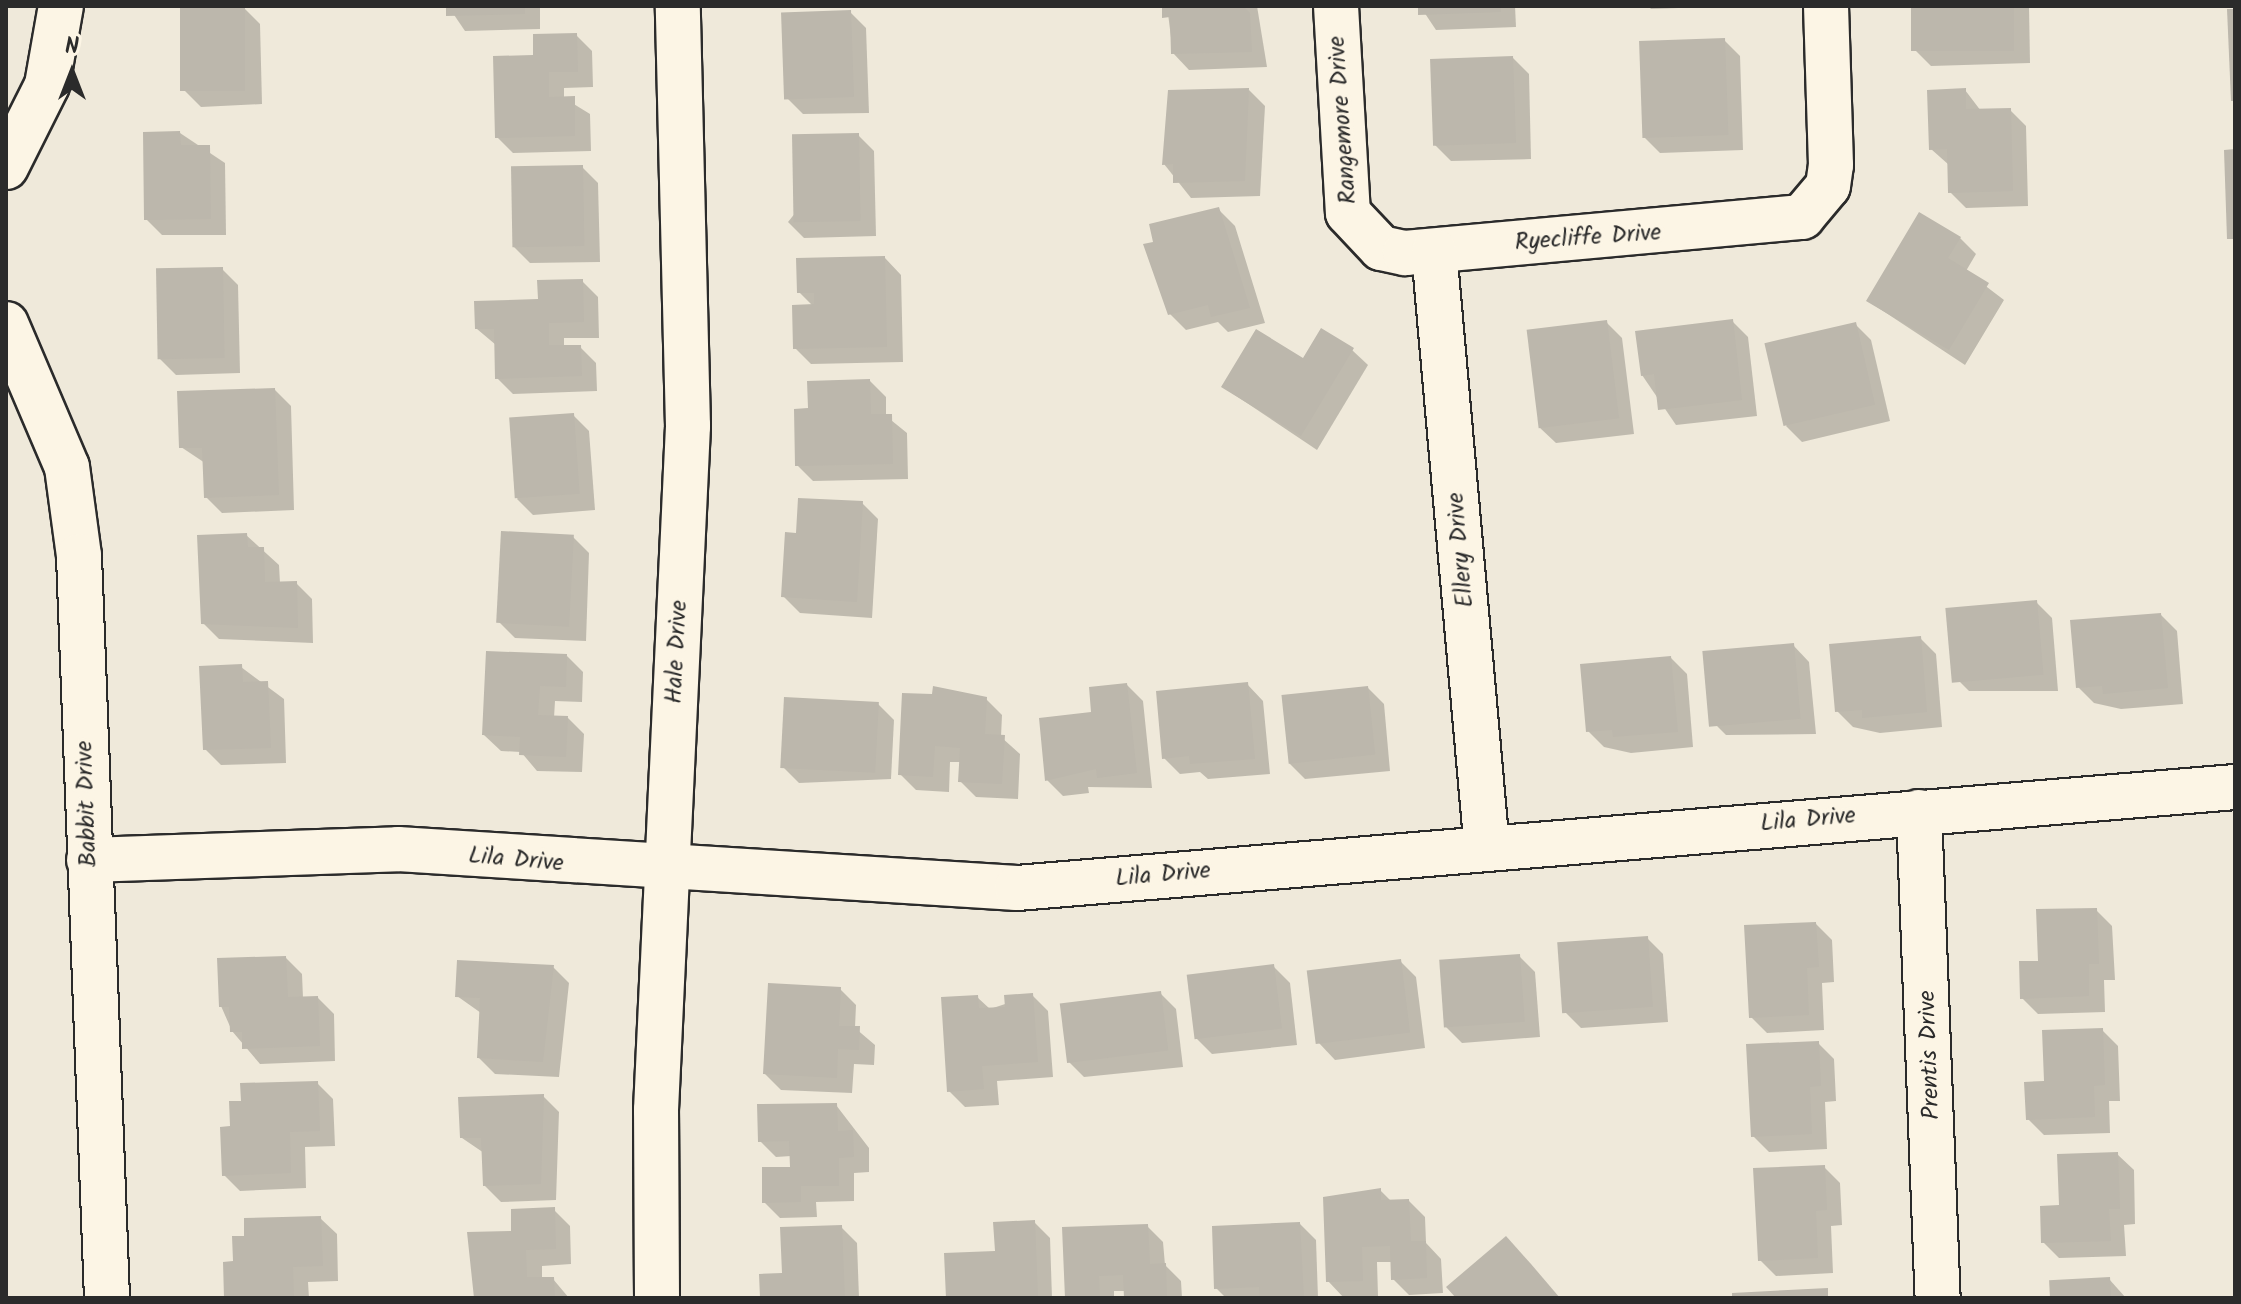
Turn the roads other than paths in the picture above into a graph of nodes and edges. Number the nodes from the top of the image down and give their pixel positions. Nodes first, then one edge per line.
1 (61, 6) edge
2 (678, 6) edge
3 (1336, 6) edge
4 (1826, 6) edge
5 (6, 167) edge
6 (1358, 232) joint
7 (1434, 251) junction
8 (6, 324) edge
9 (2235, 787) edge
10 (1919, 812) junction
11 (1487, 849) junction
12 (89, 860) junction
13 (666, 871) junction
14 (107, 1298) edge
15 (657, 1298) edge
16 (1938, 1298) edge

1 - 5 street
2 - 13 street, Hale Drive
3 - 6 street, Rangemore Drive
4 - 7 street, Ryecliffe Drive
6 - 7 street, Ryecliffe Drive
7 - 11 street, Ellery Drive
8 - 12 street, Babbit Drive
9 - 10 street, Lila Drive
10 - 11 street, Lila Drive
10 - 16 street, Prentis Drive
11 - 13 street, Lila Drive
12 - 13 street, Lila Drive
12 - 14 street, Babbit Drive
13 - 15 street, Hale Drive

